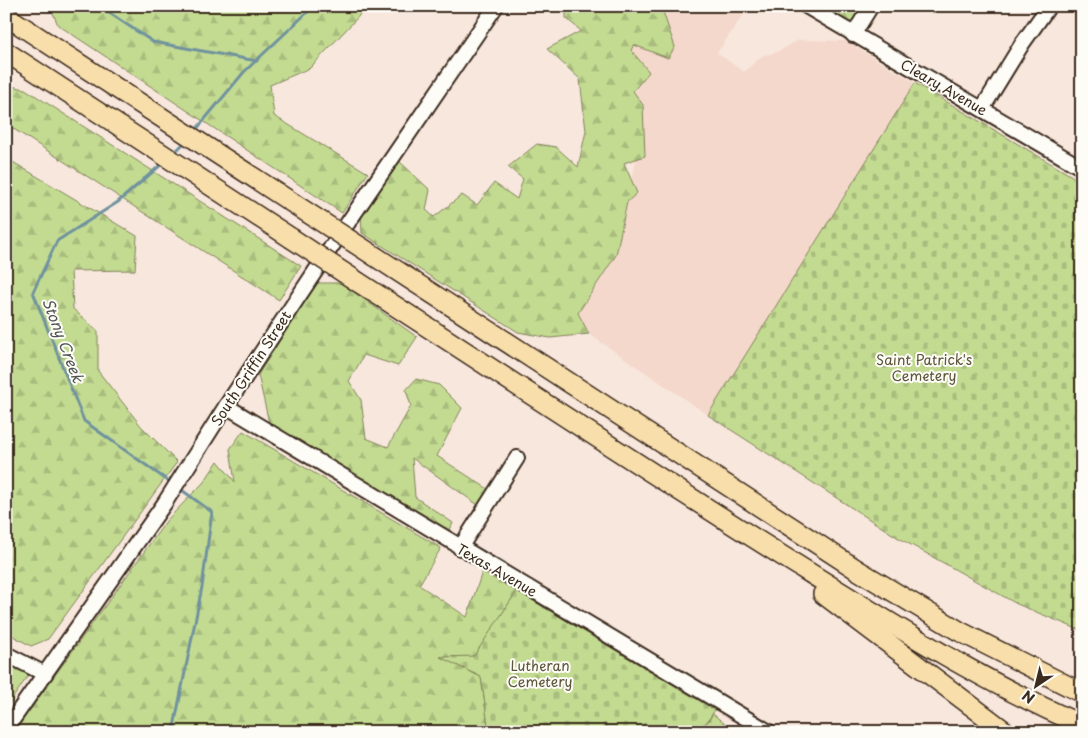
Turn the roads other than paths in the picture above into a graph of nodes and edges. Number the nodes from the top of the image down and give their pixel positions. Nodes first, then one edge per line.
1 (496, 6) edge
2 (806, 6) edge
3 (871, 6) edge
4 (1049, 6) edge
5 (6, 16) edge
6 (853, 35) junction
7 (6, 52) edge
8 (982, 109) junction
9 (1082, 168) edge
10 (226, 406) junction
11 (517, 458) dead end
12 (714, 513) junction
13 (460, 548) junction
14 (6, 654) edge
15 (44, 674) junction
16 (1082, 693) edge
17 (1082, 725) edge
18 (6, 729) edge
19 (770, 732) edge
20 (1006, 732) edge

1 - 10 street, South Griffin Street
2 - 6 street, Cleary Avenue
3 - 6 street
4 - 8 street
5 - 16 highway, bridge
6 - 8 street, Cleary Avenue
7 - 12 highway, bridge
8 - 9 street, Cleary Avenue
10 - 13 street, Texas Avenue
10 - 15 street, South Griffin Street
11 - 13 street
12 - 17 highway
12 - 20 highway
13 - 19 street, Texas Avenue
14 - 15 street
15 - 18 street, South Griffin Street

